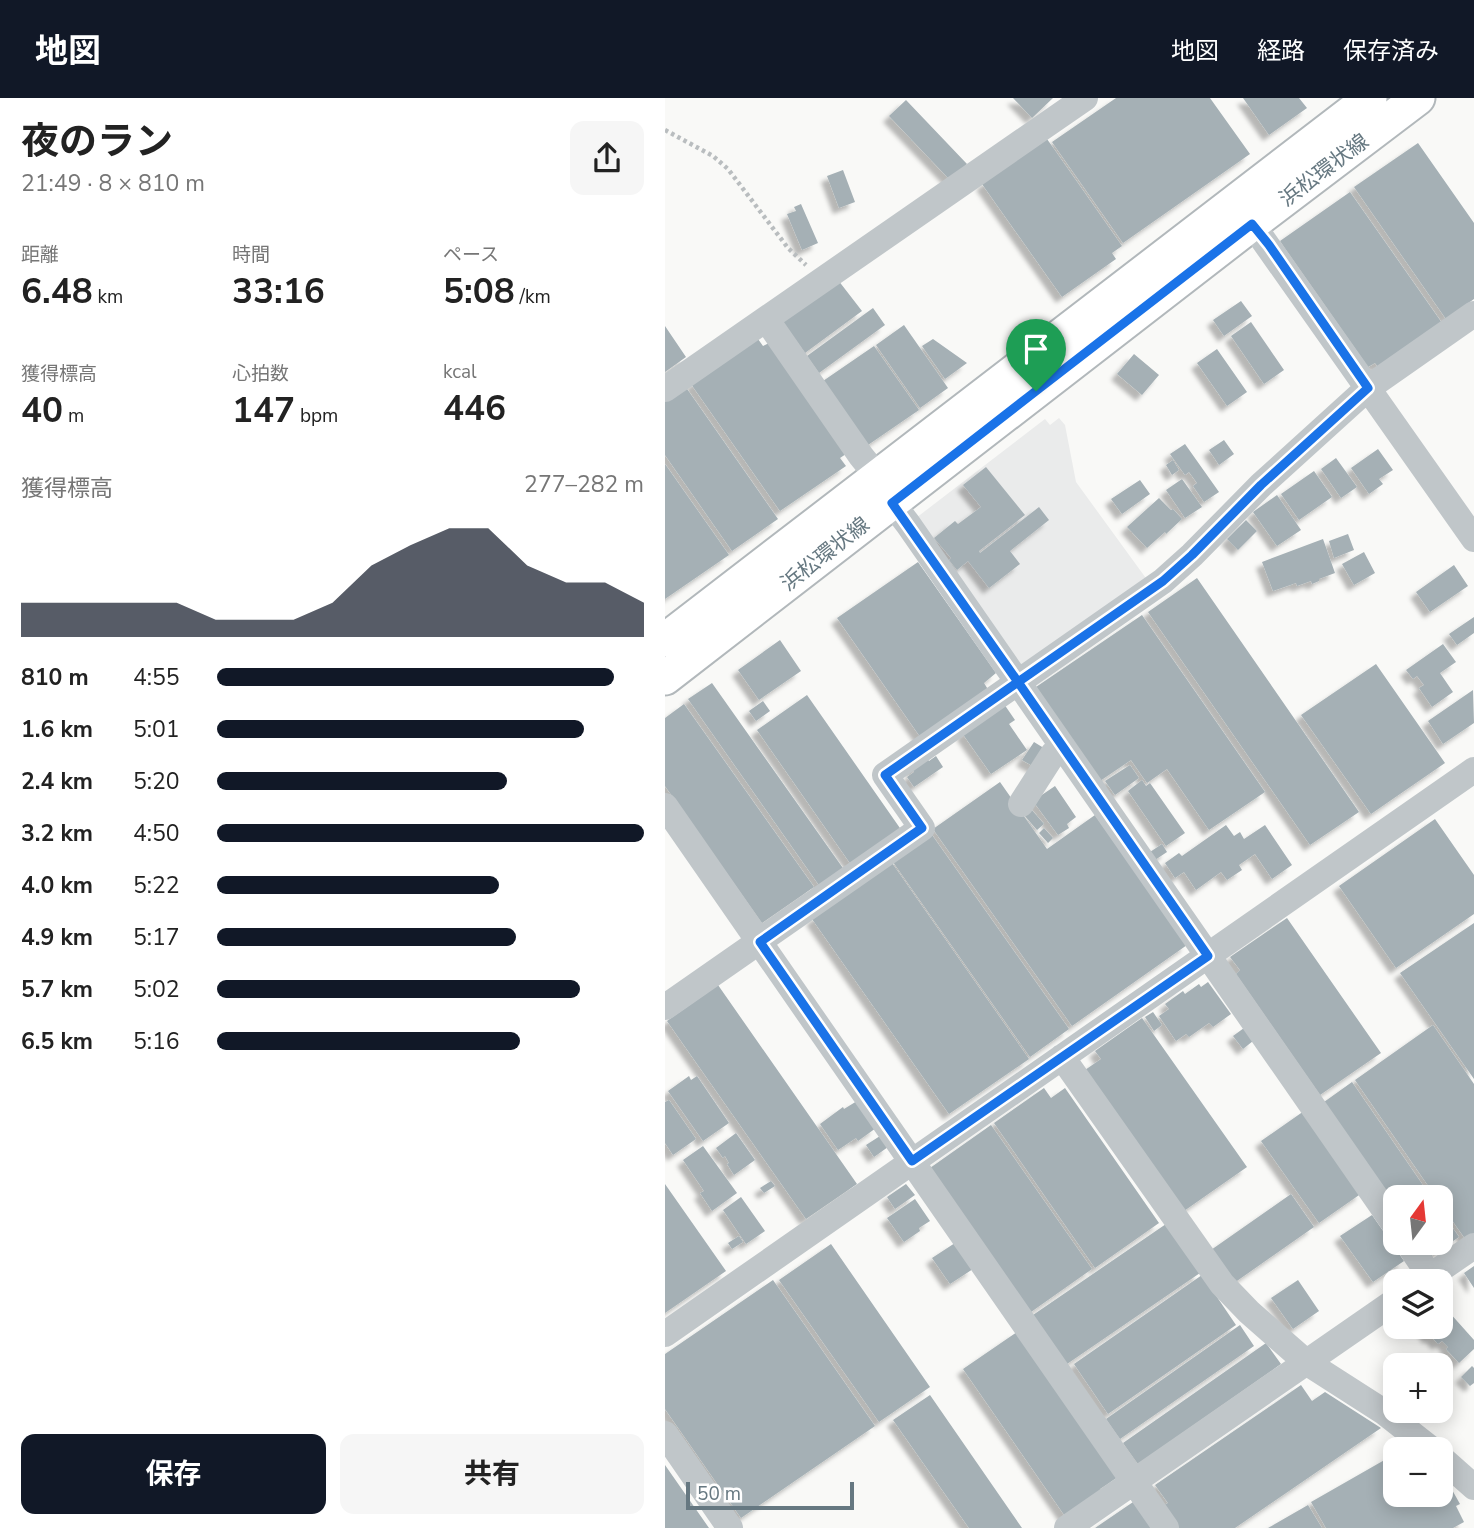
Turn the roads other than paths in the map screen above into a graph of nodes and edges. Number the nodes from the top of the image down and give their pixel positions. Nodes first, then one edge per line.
1 (1085, 98) edge
2 (1370, 98) edge
3 (1418, 98) edge
4 (1252, 224) junction
5 (1474, 314) edge
6 (766, 319) junction
7 (1368, 388) junction
8 (665, 389) edge
9 (885, 490) junction
10 (1474, 539) edge
11 (665, 640) edge
12 (665, 678) edge
13 (1018, 682) junction
14 (1063, 747) junction
15 (1474, 770) edge
16 (1021, 804) dead end
17 (665, 806) edge
18 (760, 942) junction
19 (1208, 956) junction
20 (665, 1007) edge
21 (1062, 1057) junction
22 (912, 1161) junction
23 (1383, 1208) edge
24 (1474, 1245) edge
25 (1440, 1269) edge
26 (1383, 1309) edge
27 (665, 1334) edge
28 (1306, 1362) junction
29 (665, 1434) edge
30 (1416, 1437) edge
31 (1453, 1468) edge
32 (1133, 1481) junction
33 (1474, 1487) edge
34 (730, 1528) edge
35 (1067, 1528) edge
36 (1166, 1528) edge

1 - 6 street
2 - 9 main road, 浜松環状線
3 - 4 main road, 浜松環状線
4 - 7 street
4 - 9 main road, 浜松環状線
5 - 7 street
6 - 8 street
6 - 9 street
7 - 10 street
7 - 13 street
9 - 11 main road, 浜松環状線
9 - 12 main road, 浜松環状線
9 - 13 street
13 - 14 street
13 - 18 street
14 - 16 street
14 - 19 street
15 - 19 street
17 - 18 street
18 - 20 street
18 - 22 street
19 - 21 street
19 - 23 street
21 - 22 street
21 - 28 street
22 - 27 street
22 - 32 street
24 - 25 street
26 - 28 street
28 - 30 street
28 - 32 street
29 - 34 street
31 - 33 street
32 - 35 street
32 - 36 street

